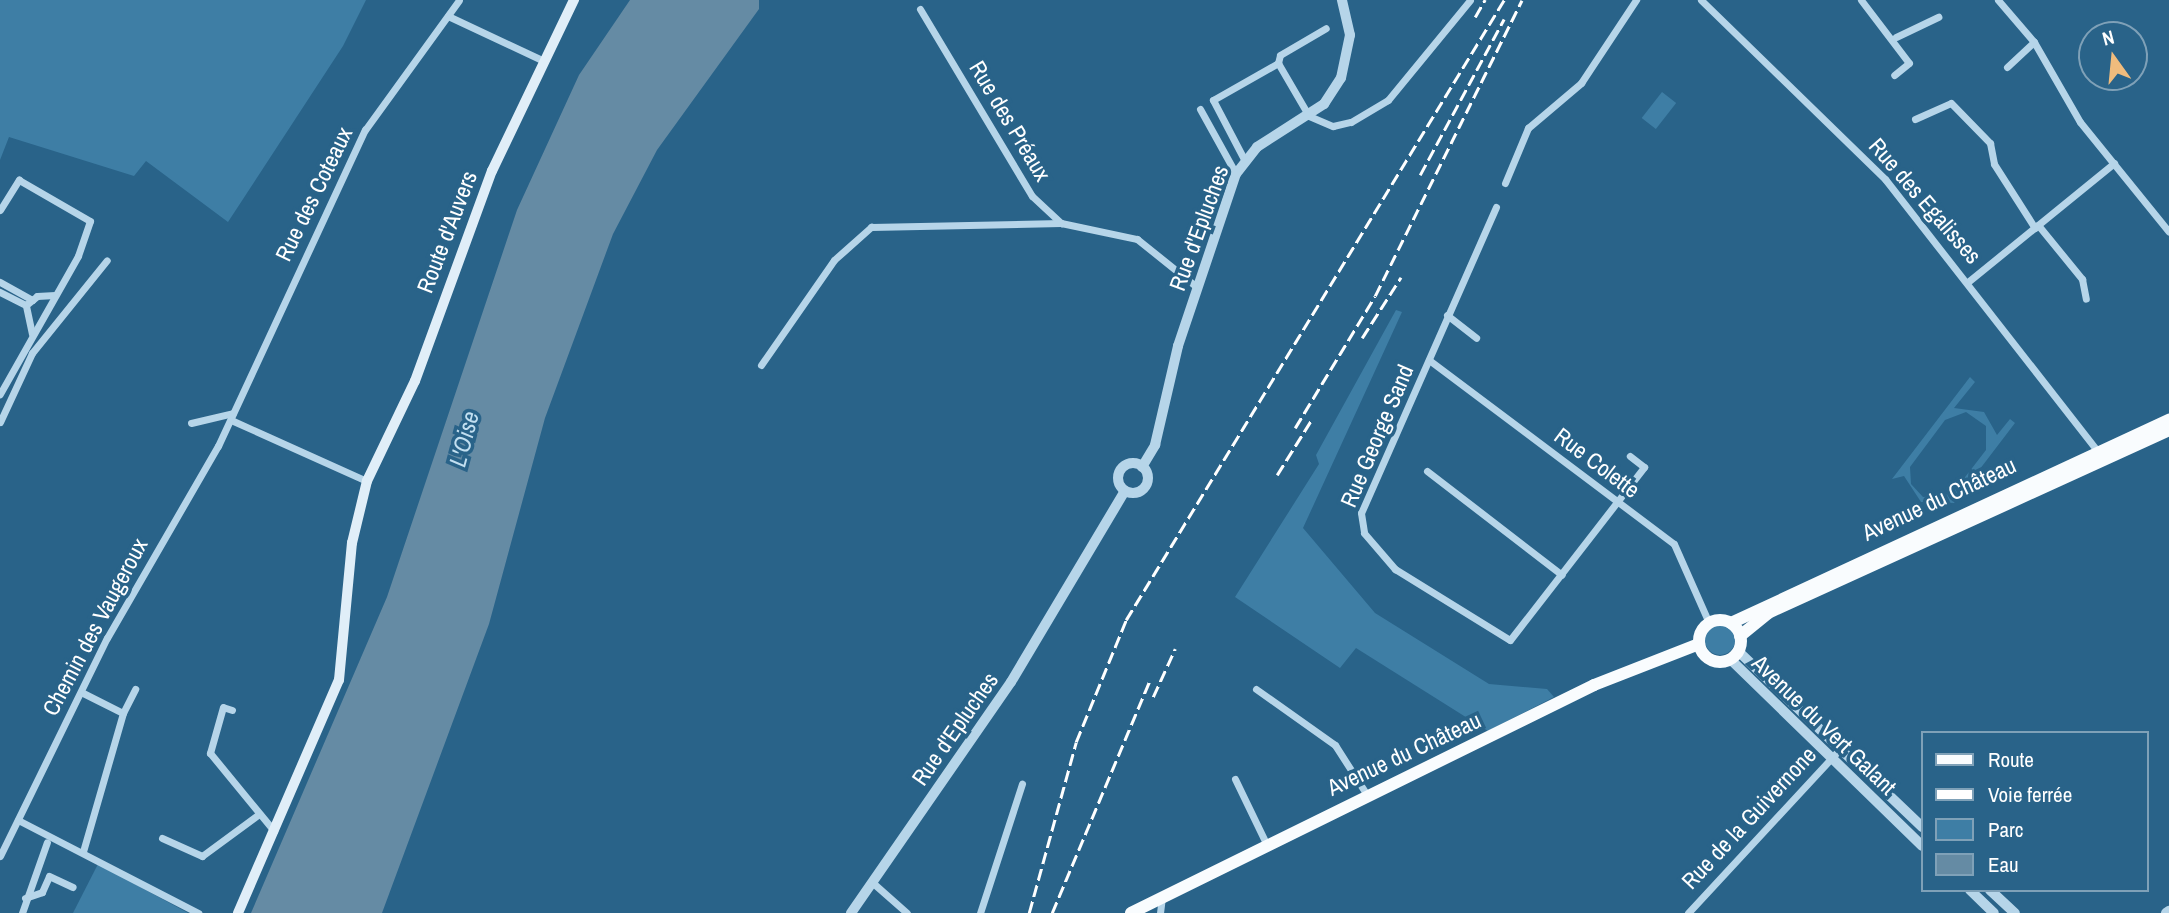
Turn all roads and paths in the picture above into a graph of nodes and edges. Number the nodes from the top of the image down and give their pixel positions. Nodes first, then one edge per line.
1 (459, 0) edge
2 (574, 0) edge
3 (1342, 0) edge
4 (1470, 0) edge
5 (1636, 0) edge
6 (1701, 0) edge
7 (1861, 0) edge
8 (1998, 0) edge
9 (920, 9) dead end
10 (448, 16) junction
11 (1938, 18) dead end
12 (1326, 28) dead end
13 (1896, 37) junction
14 (2034, 42) junction
15 (544, 61) junction
16 (1278, 63) junction
17 (2007, 68) dead end
18 (1894, 75) dead end
19 (1200, 109) dead end
20 (1309, 116) junction
21 (1915, 119) dead end
22 (1245, 161) junction
23 (2114, 163) junction
24 (1236, 174) junction
25 (1505, 183) dead end
26 (1496, 207) dead end
27 (0, 210) edge
28 (1061, 223) junction
29 (2037, 226) junction
30 (2169, 232) edge
31 (107, 260) dead end
32 (1969, 281) junction
33 (0, 282) edge
34 (1197, 287) junction
35 (0, 292) edge
36 (55, 295) junction
37 (2086, 299) dead end
38 (29, 302) junction
39 (1447, 315) junction
40 (32, 334) junction
41 (1476, 338) dead end
42 (1429, 360) junction
43 (761, 365) dead end
44 (0, 394) edge
45 (232, 417) junction
46 (2169, 420) edge
47 (0, 422) edge
48 (191, 423) dead end
49 (2169, 430) edge
50 (2098, 454) junction
51 (1630, 456) dead end
52 (1142, 467) junction
53 (1427, 471) dead end
54 (367, 481) junction
55 (1125, 491) junction
56 (1617, 503) junction
57 (1562, 575) junction
58 (1709, 623) junction
59 (1731, 623) junction
60 (1740, 636) junction
61 (1699, 644) junction
62 (1734, 655) junction
63 (135, 689) dead end
64 (1256, 689) dead end
65 (81, 692) junction
66 (232, 710) dead end
67 (123, 713) junction
68 (1839, 750) junction
69 (1829, 760) junction
70 (1235, 779) dead end
71 (1022, 784) dead end
72 (1367, 795) junction
73 (259, 814) junction
74 (18, 820) junction
75 (1920, 825) edge
76 (274, 831) junction
77 (162, 838) dead end
78 (47, 842) dead end
79 (1266, 843) junction
80 (1920, 844) edge
81 (83, 852) junction
82 (0, 856) edge
83 (873, 883) junction
84 (73, 887) dead end
85 (1972, 892) edge
86 (1992, 892) edge
87 (1164, 894) junction
88 (25, 898) junction
89 (1137, 909) edge
90 (22, 913) edge
91 (198, 913) edge
92 (238, 913) edge
93 (851, 913) edge
94 (907, 913) edge
95 (980, 913) edge
96 (1160, 913) edge
97 (1688, 913) edge
98 (1994, 913) edge
99 (2015, 913) edge

1 - 10 street, Rue des Coteaux
2 - 15 main road, Route d'Auvers
3 - 20 street, Rue d'Epluches
4 - 20 street
5 - 25 street
6 - 32 street, Rue des Egalisses
7 - 13 street
8 - 14 street
9 - 28 street, Rue des Préaux
10 - 15 street
10 - 45 street, Rue des Coteaux
11 - 13 street
12 - 16 street
13 - 18 street
14 - 17 street
14 - 23 street
15 - 54 main road, Route d'Auvers
16 - 20 street
16 - 22 street
19 - 24 street
20 - 22 street, Rue d'Epluches
21 - 29 street
22 - 24 street, Rue d'Epluches
23 - 29 street
23 - 30 street
24 - 34 street, Rue d'Epluches
26 - 39 street, Rue George Sand
27 - 36 street
28 - 34 street
28 - 43 street
29 - 32 street
29 - 37 street
31 - 47 street
32 - 50 street, Rue des Egalisses
33 - 38 street
34 - 52 street, Rue d'Epluches
35 - 38 street
36 - 38 street
36 - 40 street
38 - 40 street
39 - 41 street
39 - 42 street, Rue George Sand
40 - 44 street
42 - 56 street, Rue Colette
42 - 57 street, Rue George Sand
45 - 48 street
45 - 54 street
45 - 65 street, Chemin des Vaugeroux
46 - 50 main road, Avenue du Château
49 - 50 main road, Avenue du Château
50 - 59 main road, Avenue du Château
50 - 60 main road, Avenue du Château
51 - 56 street, Rue George Sand
52 - 55 street, Rue d'Epluches
52 - 55 street
53 - 57 street
54 - 76 main road, Route d'Auvers
55 - 83 street, Rue d'Epluches
56 - 57 street, Rue George Sand
56 - 58 street, Rue Colette
58 - 59 main road
58 - 61 main road
59 - 60 main road
60 - 62 main road
61 - 62 main road
61 - 72 main road, Avenue du Château
62 - 68 street, Avenue du Vert Galant
62 - 69 street, Avenue du Vert Galant
63 - 67 street
64 - 72 street
65 - 67 street
65 - 74 street, Chemin des Vaugeroux
66 - 73 street
67 - 81 street
68 - 69 street, Rue de la Guivernone
68 - 75 street, Avenue du Vert Galant
69 - 80 street, Avenue du Vert Galant
69 - 97 street, Rue de la Guivernone
70 - 79 street
71 - 95 street
72 - 79 main road, Avenue du Château
73 - 76 street
73 - 77 street
74 - 81 street
74 - 82 street, Chemin des Vaugeroux
76 - 92 main road, Route d'Auvers
78 - 88 street
79 - 87 main road, Avenue du Château
81 - 91 street
83 - 93 street, Rue d'Epluches
83 - 94 street
84 - 88 street
85 - 98 street
86 - 99 street
87 - 89 main road, Avenue du Château
87 - 96 street
88 - 90 street
89 - 96 street

